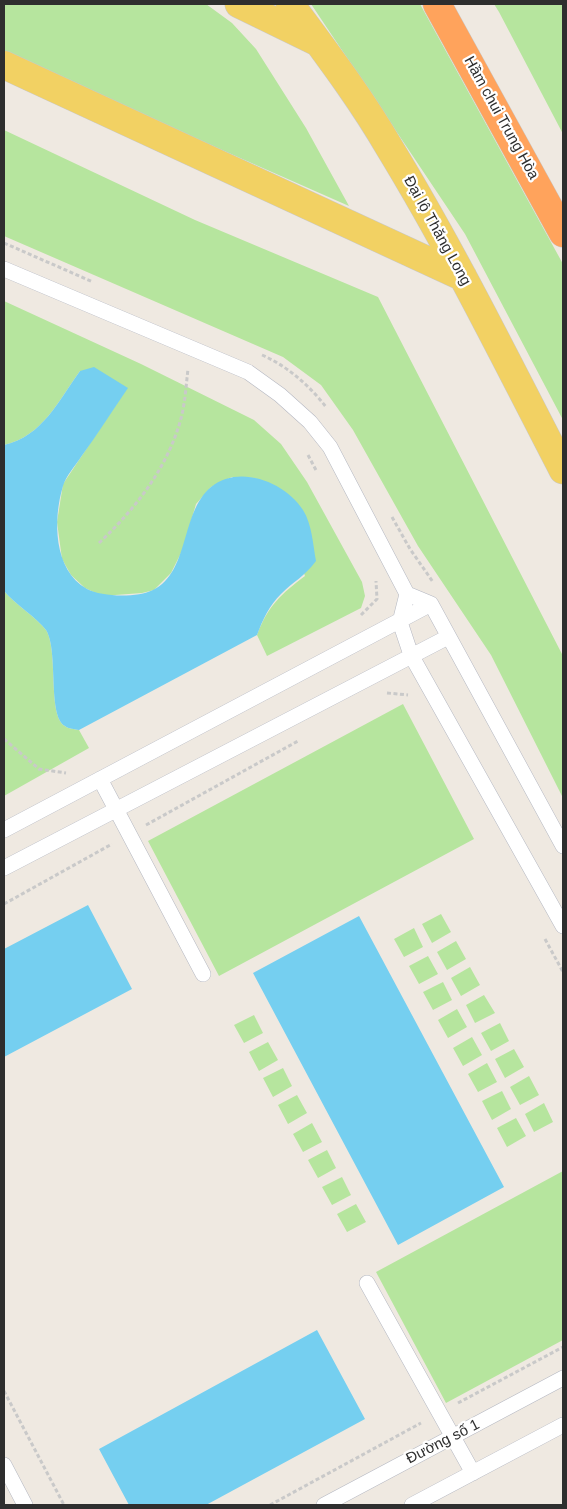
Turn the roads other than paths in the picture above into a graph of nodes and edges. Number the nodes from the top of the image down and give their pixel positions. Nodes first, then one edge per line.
1 (239, 4) edge
2 (290, 4) edge
3 (438, 4) edge
4 (318, 42) junction
5 (4, 65) edge
6 (563, 233) edge
7 (4, 269) edge
8 (463, 277) junction
9 (563, 470) edge
10 (407, 594) junction
11 (431, 604) junction
12 (400, 622) junction
13 (448, 637) junction
14 (411, 655) junction
15 (100, 779) junction
16 (116, 809) junction
17 (4, 830) edge
18 (563, 846) edge
19 (4, 868) edge
20 (559, 910) edge
21 (563, 926) edge
22 (203, 974) dead end
23 (366, 1283) dead end
24 (563, 1378) edge
25 (563, 1425) edge
26 (453, 1436) junction
27 (4, 1465) edge
28 (473, 1473) junction
29 (25, 1505) edge
30 (324, 1505) edge
31 (412, 1505) edge

1 - 4 main road
2 - 4 main road, Đại lộ Thăng Long
3 - 6 highway, Hầm chui Trung Hòa
4 - 8 main road, Đại lộ Thăng Long
5 - 8 main road
7 - 10 lane
8 - 9 main road, Đại lộ Thăng Long
10 - 11 lane
10 - 12 lane
11 - 12 lane
11 - 13 lane
12 - 14 lane
12 - 15 lane
13 - 14 lane
13 - 18 lane
14 - 16 lane
14 - 20 lane
15 - 16 lane
15 - 17 lane
16 - 19 lane
16 - 22 lane
20 - 21 lane
23 - 26 lane
24 - 26 lane, Đường số 1
25 - 28 lane
26 - 28 lane
26 - 30 lane, Đường số 1
27 - 29 lane
28 - 31 lane

